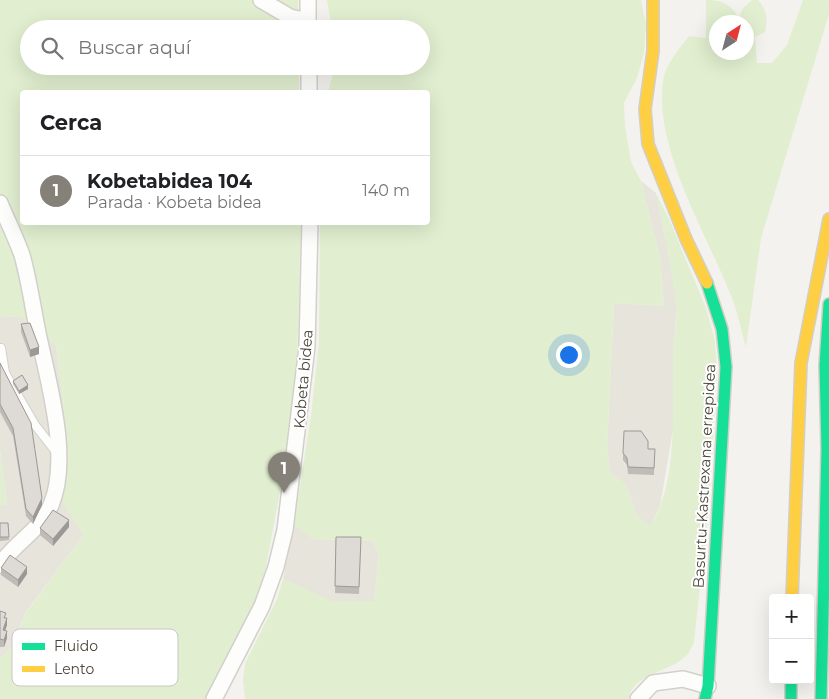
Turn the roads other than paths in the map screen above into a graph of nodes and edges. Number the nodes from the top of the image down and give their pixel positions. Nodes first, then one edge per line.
1 (261, 0) edge
2 (308, 0) edge
3 (647, 0) edge
4 (653, 0) edge
5 (298, 20) edge
6 (308, 20) edge
7 (654, 29) junction
8 (309, 75) edge
9 (309, 90) edge
10 (0, 203) edge
11 (829, 219) edge
12 (310, 225) edge
13 (829, 304) edge
14 (1, 348) dead end
15 (828, 444) edge
16 (57, 453) junction
17 (0, 564) edge
18 (792, 594) edge
19 (791, 684) edge
20 (706, 692) edge
21 (218, 697) edge
22 (638, 699) edge
23 (791, 699) edge
24 (821, 699) edge

1 - 5 street
2 - 6 street
3 - 7 main road
4 - 7 main road
7 - 20 main road, Basurtu-Kastrexana errepidea
8 - 9 street
10 - 16 street
11 - 18 main road
12 - 21 street, Kobeta bidea
13 - 15 main road
14 - 16 lane
15 - 24 main road
16 - 17 street
19 - 23 main road
20 - 22 street

